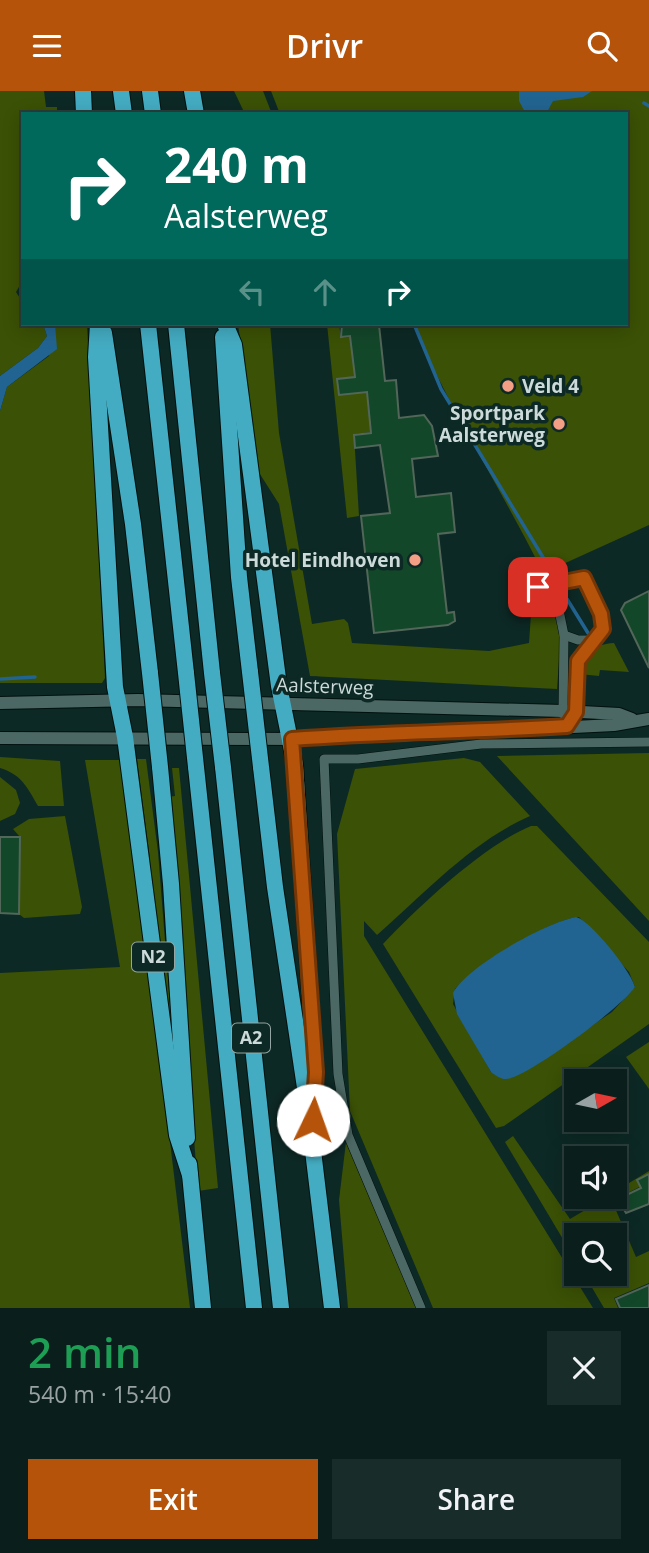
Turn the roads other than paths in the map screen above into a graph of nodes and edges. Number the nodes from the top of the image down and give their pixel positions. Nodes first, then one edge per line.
1 (83, 91) edge
2 (121, 91) edge
3 (150, 91) edge
4 (192, 91) edge
5 (84, 112) edge
6 (124, 112) edge
7 (153, 112) edge
8 (196, 112) edge
9 (100, 326) edge
10 (100, 326) edge
11 (148, 326) edge
12 (176, 326) edge
13 (223, 326) edge
14 (224, 326) edge
15 (559, 586) junction
16 (557, 601) junction
17 (564, 635) junction
18 (597, 640) junction
19 (117, 701) junction
20 (0, 703) edge
21 (283, 704) junction
22 (569, 712) junction
23 (633, 719) junction
24 (649, 719) edge
25 (567, 726) junction
26 (451, 732) junction
27 (125, 737) junction
28 (0, 738) edge
29 (292, 739) junction
30 (649, 743) edge
31 (481, 744) junction
32 (312, 1145) junction
33 (190, 1175) junction
34 (203, 1308) edge
35 (254, 1308) edge
36 (281, 1308) edge
37 (332, 1308) edge
38 (421, 1308) edge

1 - 5 highway
2 - 6 highway
3 - 7 highway
4 - 8 highway
9 - 33 highway, N2, bridge
10 - 19 highway, N2
11 - 35 highway, A2, bridge
12 - 36 highway, A2, bridge
13 - 32 highway, bridge
14 - 21 highway
15 - 16 street
15 - 16 street
15 - 18 street
16 - 17 street
17 - 18 street
17 - 22 street
18 - 22 street
19 - 20 main road, Aalsterweg
19 - 21 main road, Aalsterweg
19 - 27 highway
21 - 22 main road, Aalsterweg
21 - 29 highway
22 - 23 main road, Aalsterweg
22 - 25 street
23 - 24 main road, Aalsterweg
23 - 25 main road, Aalsterweg
25 - 26 main road, Aalsterweg
26 - 29 main road, Aalsterweg
26 - 31 street, Aalsterweg
27 - 28 main road, Aalsterweg
27 - 29 main road, Aalsterweg
27 - 33 highway, N2
29 - 32 highway
30 - 31 street, Aalsterweg
31 - 38 street, Aalsterweg
32 - 37 highway
33 - 34 highway, N2

